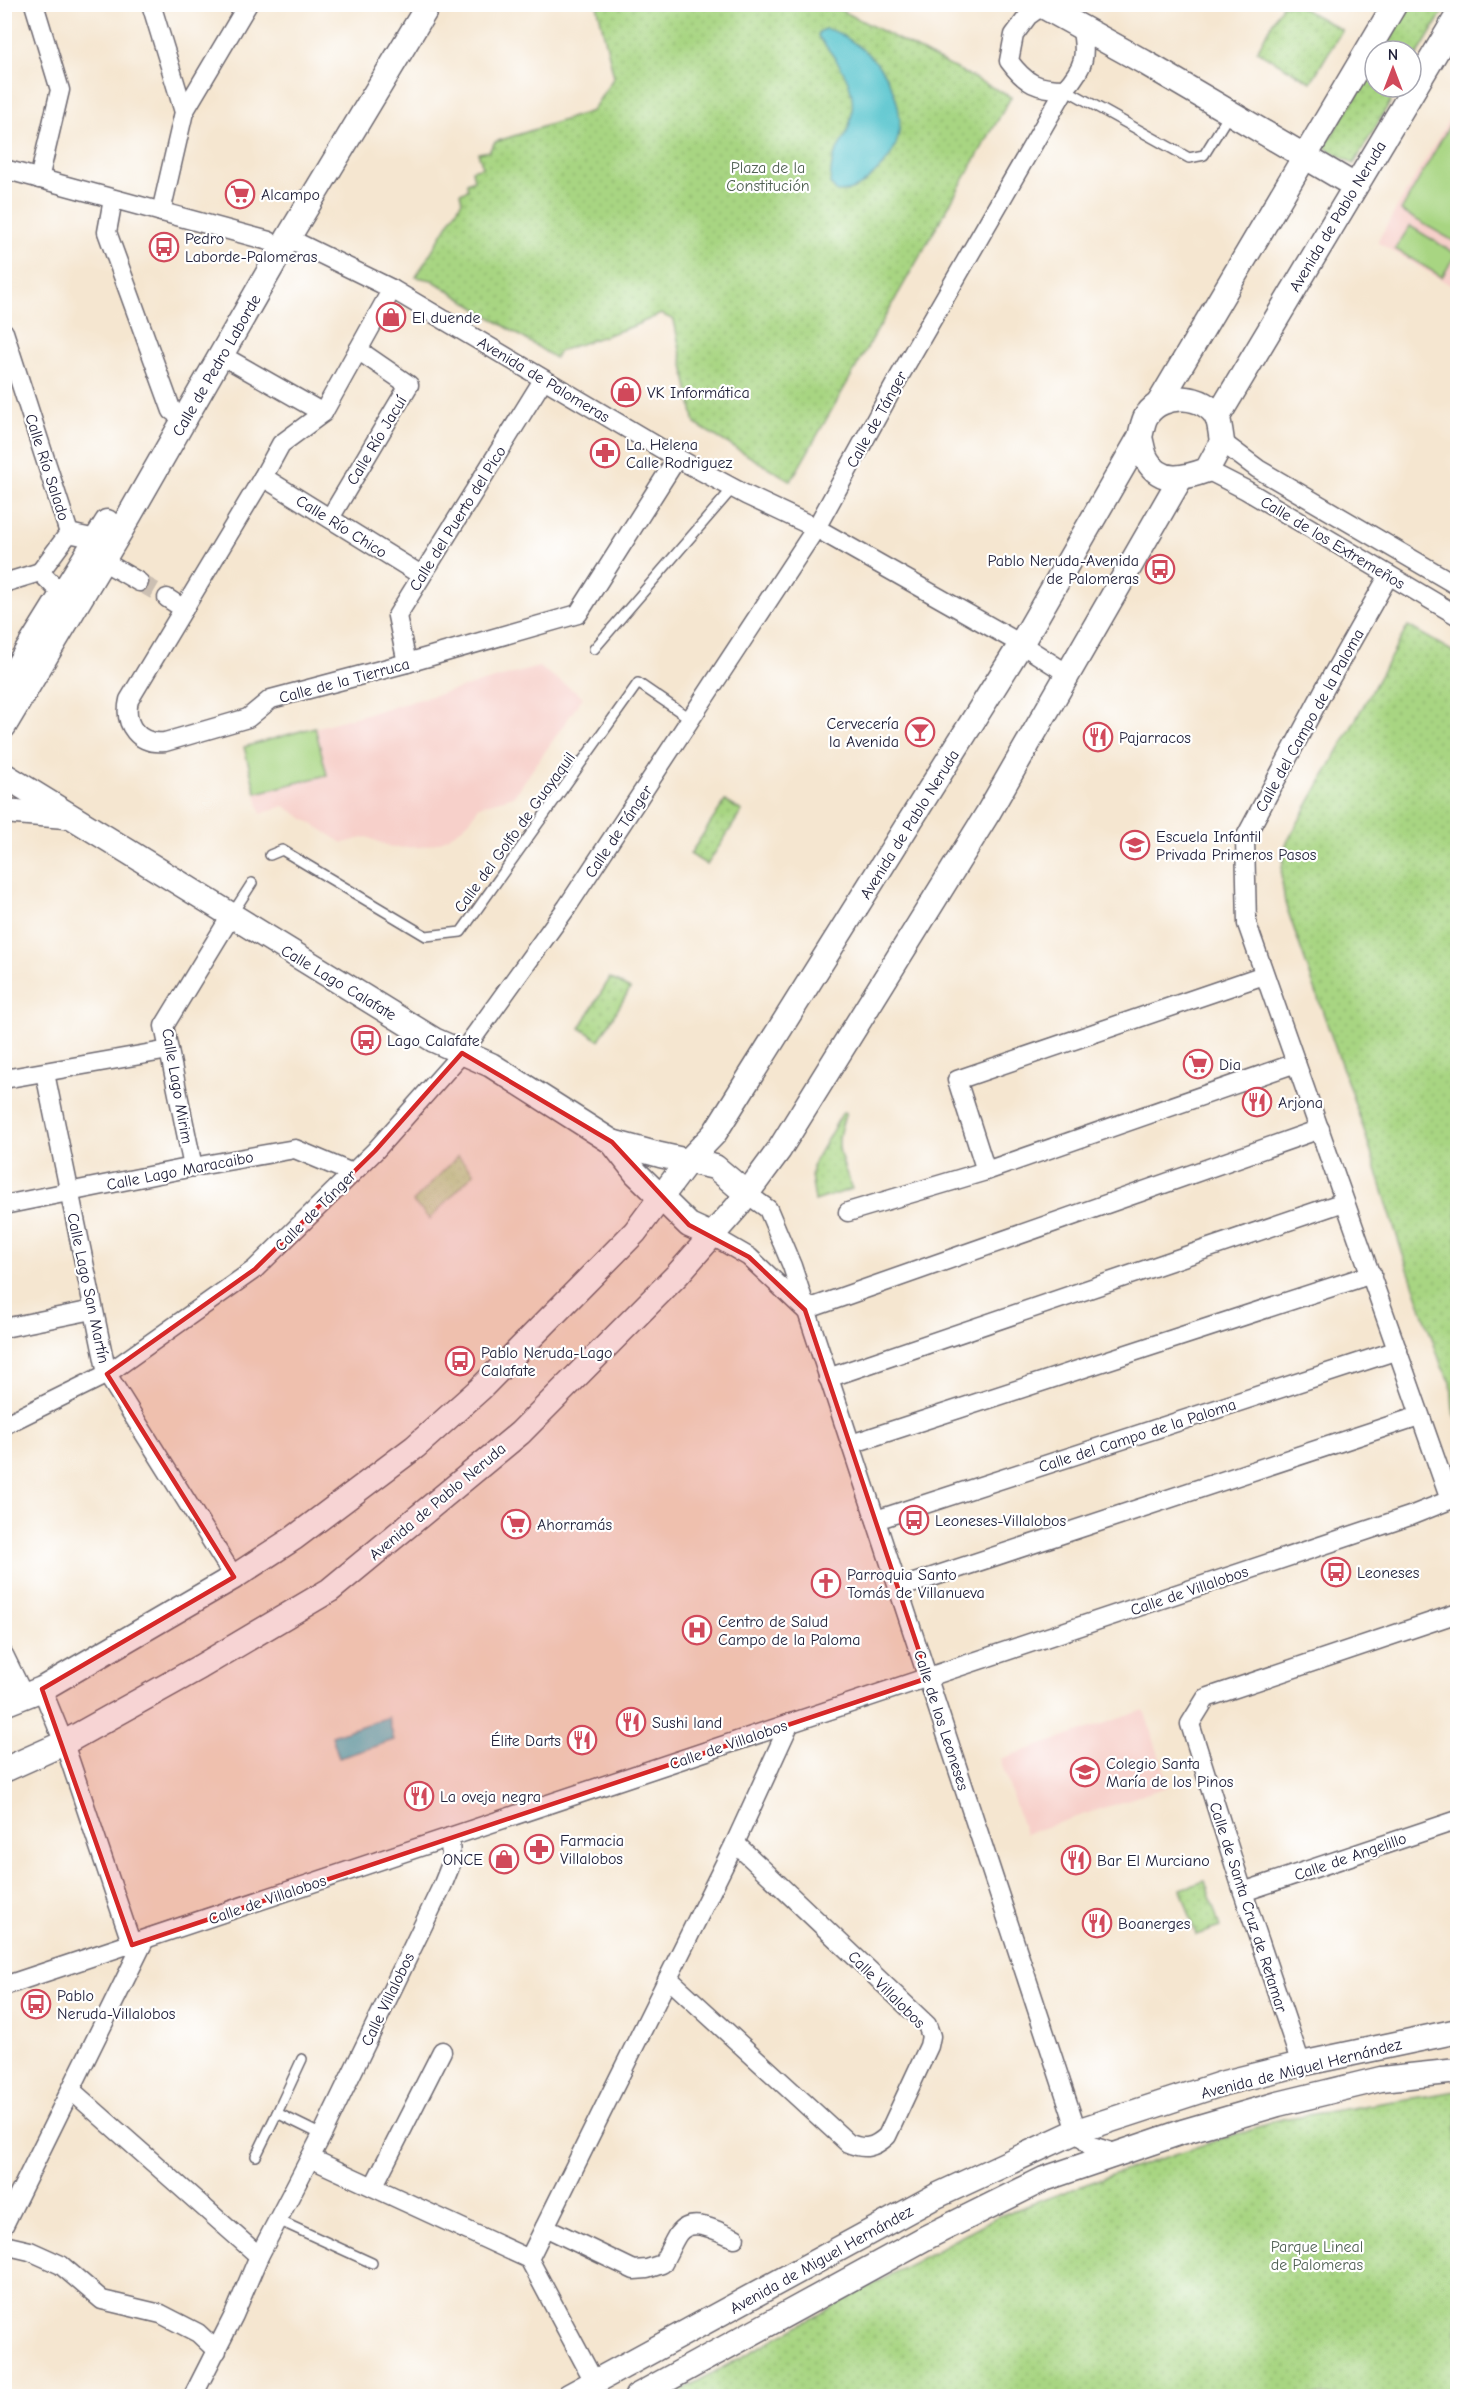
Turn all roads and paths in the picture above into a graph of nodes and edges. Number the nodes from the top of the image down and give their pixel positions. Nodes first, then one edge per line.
1 (34, 4) edge
2 (151, 4) edge
3 (248, 4) edge
4 (429, 4) edge
5 (1395, 4) edge
6 (1042, 5) edge
7 (1458, 15) edge
8 (1081, 26) junction
9 (1065, 89) junction
10 (184, 112) junction
11 (1230, 113) junction
12 (1305, 158) junction
13 (4, 169) edge
14 (39, 179) junction
15 (1355, 186) junction
16 (112, 199) junction
17 (161, 212) junction
18 (278, 239) junction
19 (392, 289) junction
20 (4, 332) edge
21 (358, 350) junction
22 (221, 355) junction
23 (11, 373) edge
24 (543, 380) junction
25 (1159, 403) junction
26 (172, 411) junction
27 (323, 413) junction
28 (1217, 418) junction
29 (1140, 437) junction
30 (1222, 442) junction
31 (677, 458) junction
32 (1207, 470) junction
33 (263, 477) junction
34 (1180, 479) junction
35 (733, 488) junction
36 (330, 518) junction
37 (816, 528) junction
38 (69, 532) junction
39 (100, 550) junction
40 (40, 572) junction
41 (421, 575) junction
42 (1389, 575) junction
43 (139, 582) tunnel mouth
44 (4, 583) edge
45 (1458, 586) edge
46 (62, 594) junction
47 (167, 598) tunnel mouth
48 (184, 609) junction
49 (1458, 616) edge
50 (1021, 644) junction
51 (594, 649) dead end
52 (407, 663) junction
53 (1068, 674) junction
54 (4, 688) edge
55 (692, 720) junction
56 (4, 726) edge
57 (4, 775) edge
58 (4, 812) edge
59 (69, 816) junction
60 (270, 855) dead end
61 (252, 883) dead end
62 (231, 916) junction
63 (1264, 975) junction
64 (169, 1050) junction
65 (462, 1053) junction
66 (1296, 1064) junction
67 (45, 1073) junction
68 (4, 1079) edge
69 (1320, 1129) junction
70 (612, 1142) junction
71 (688, 1161) junction
72 (193, 1167) junction
73 (986, 1171) junction
74 (352, 1173) junction
75 (69, 1192) junction
76 (747, 1194) junction
77 (661, 1199) junction
78 (1344, 1202) junction
79 (4, 1205) edge
80 (849, 1212) dead end
81 (711, 1234) junction
82 (1372, 1274) junction
83 (93, 1310) junction
84 (805, 1310) junction
85 (4, 1328) edge
86 (1398, 1350) junction
87 (107, 1374) junction
88 (828, 1378) junction
89 (1419, 1416) junction
90 (4, 1425) edge
91 (850, 1444) junction
92 (1455, 1497) edge
93 (876, 1520) junction
94 (234, 1577) junction
95 (899, 1588) junction
96 (1458, 1613) edge
97 (4, 1656) edge
98 (928, 1678) junction
99 (24, 1696) edge
100 (790, 1723) junction
101 (64, 1743) junction
102 (4, 1770) edge
103 (1458, 1820) edge
104 (450, 1837) junction
105 (735, 1843) junction
106 (1243, 1892) junction
107 (138, 1943) junction
108 (668, 1978) junction
109 (4, 1986) edge
110 (1458, 2031) edge
111 (442, 2050) dead end
112 (302, 2059) dead end
113 (1301, 2064) junction
114 (1458, 2071) edge
115 (71, 2090) junction
116 (277, 2113) junction
117 (1077, 2131) junction
118 (322, 2135) junction
119 (1115, 2153) junction
120 (256, 2156) dead end
121 (310, 2158) junction
122 (373, 2187) junction
123 (278, 2220) junction
124 (4, 2225) edge
125 (544, 2227) junction
126 (735, 2238) dead end
127 (4, 2245) edge
128 (259, 2256) junction
129 (529, 2259) junction
130 (372, 2263) dead end
131 (217, 2351) junction
132 (595, 2383) junction
133 (193, 2397) edge
134 (569, 2397) edge
135 (637, 2397) edge

1 - 14 street
2 - 10 street
3 - 10 street
4 - 18 main road, Calle de Pedro Laborde
5 - 12 main road
6 - 8 main road
6 - 9 street
7 - 15 main road, Avenida de Pablo Neruda
8 - 9 street
8 - 11 main road
9 - 11 lane
9 - 37 street, Calle de Tánger
10 - 17 street
11 - 12 main road
12 - 15 main road
12 - 25 main road
13 - 14 street, Avenida de Palomeras
14 - 16 street, Avenida de Palomeras
15 - 28 main road, Avenida de Pablo Neruda
16 - 17 street, Avenida de Palomeras
16 - 26 street
17 - 18 street, Avenida de Palomeras
18 - 19 street, Avenida de Palomeras
18 - 22 main road, Calle de Pedro Laborde
18 - 26 main road, Calle de Pedro Laborde
19 - 21 street, Calle de la Tierruca
19 - 24 street, Avenida de Palomeras
20 - 23 street, Calle Río Salado
21 - 27 street, Calle de la Tierruca
21 - 36 street, Calle Río Jacuí
22 - 27 street
22 - 39 main road, Calle de Pedro Laborde
23 - 38 street, Calle Río Salado
24 - 31 street, Avenida de Palomeras
24 - 41 street, Calle del Puerto del Pico
25 - 28 main road
25 - 29 main road
26 - 39 main road, Calle de Pedro Laborde
27 - 33 street, Calle de la Tierruca
28 - 30 main road
29 - 34 main road
29 - 50 main road, Avenida de Pablo Neruda
30 - 32 main road
30 - 45 street, Calle de los Extremeños
31 - 35 street, Avenida de Palomeras
31 - 52 street, Calle de la Tierruca
32 - 34 main road
32 - 42 street, Calle de los Extremeños
33 - 36 street, Calle Río Chico
33 - 48 street, Calle de la Tierruca
34 - 53 main road
35 - 37 street, Avenida de Palomeras
35 - 51 lane
36 - 41 street, Calle Río Chico
37 - 50 street, Avenida de Palomeras
37 - 55 street, Calle de Tánger
38 - 39 street
38 - 40 street
39 - 43 street
39 - 46 main road, Calle de Pedro Laborde
39 - 56 main road, Calle de Pedro Laborde
40 - 44 street
40 - 46 street
41 - 52 street, Calle del Puerto del Pico
42 - 49 street, Calle de los Extremeños
42 - 63 street, Calle del Campo de la Paloma
46 - 54 main road, Calle de Pedro Laborde
47 - 48 street
48 - 52 street, Calle de la Tierruca
50 - 53 street, Avenida de Palomeras
50 - 71 main road, Avenida de Pablo Neruda
53 - 76 main road
55 - 60 lane, Calle del Golfo de Guayaquil
55 - 65 street, Calle de Tánger
57 - 59 main road, Calle Lago Calafate
58 - 59 main road, Calle Lago Calafate
59 - 62 main road, Calle Lago Calafate
61 - 62 lane
62 - 64 street, Calle Lago Mirim
62 - 65 main road, Calle Lago Calafate
63 - 66 street, Calle del Campo de la Paloma
63 - 73 street
64 - 67 street
64 - 72 street, Calle Lago Mirim
65 - 70 main road, Calle Lago Calafate
65 - 74 street, Calle de Tánger
66 - 69 street, Calle del Campo de la Paloma
66 - 73 street
67 - 68 street
67 - 75 street, Calle Lago San Martín
69 - 78 street, Calle del Campo de la Paloma
69 - 84 street
70 - 71 main road, Calle Lago Calafate
70 - 77 main road, Calle Lago Calafate
71 - 76 main road, Calle Lago Calafate
71 - 77 main road, Avenida de Pablo Neruda
72 - 74 street, Calle Lago Maracaibo
72 - 75 street, Calle Lago Maracaibo
73 - 80 street
74 - 87 street, Calle de Tánger
75 - 79 street, Calle Lago Maracaibo
75 - 83 street, Calle Lago San Martín
76 - 81 main road, Avenida de Pablo Neruda
76 - 84 street, Calle de los Leoneses
77 - 81 main road
77 - 94 main road, Avenida de Pablo Neruda
78 - 82 street, Calle del Campo de la Paloma
78 - 88 street
81 - 84 street, Calle de los Leoneses
81 - 101 main road, Avenida de Pablo Neruda
82 - 86 street, Calle del Campo de la Paloma
82 - 91 street
83 - 85 street
83 - 87 street, Calle Lago San Martín
84 - 88 street, Calle de los Leoneses
86 - 89 street, Calle del Campo de la Paloma
86 - 93 street, Calle del Campo de la Paloma
87 - 90 street, Calle de Tánger
87 - 94 street, Calle Lago San Martín
88 - 91 street, Calle de los Leoneses
89 - 92 street, Calle del Campo de la Paloma
89 - 95 street
91 - 93 street, Calle de los Leoneses
92 - 98 street, Calle de Villalobos
93 - 95 street, Calle de los Leoneses
94 - 99 main road, Avenida de Pablo Neruda
95 - 98 street, Calle de los Leoneses
96 - 106 street, Calle de Santa Cruz de Retamar
97 - 99 street
98 - 100 street, Calle de Villalobos
98 - 117 street, Calle de los Leoneses
99 - 101 street
100 - 104 street, Calle de Villalobos
100 - 105 street
101 - 102 main road, Avenida de Pablo Neruda
101 - 107 street
103 - 106 street, Calle de Angelillo
104 - 107 street, Calle de Villalobos
104 - 118 street, Calle Villalobos
105 - 108 street
105 - 108 street, Calle Villalobos
106 - 113 street, Calle de Santa Cruz de Retamar
107 - 109 street, Calle de Villalobos
107 - 115 street
108 - 125 street
110 - 113 main road, Avenida de Miguel Hernández
111 - 122 street
112 - 116 lane
113 - 117 main road, Avenida de Miguel Hernández
114 - 119 main road, Avenida de Miguel Hernández
115 - 124 street
115 - 128 street
116 - 118 lane
116 - 120 lane
117 - 119 street
117 - 132 main road, Avenida de Miguel Hernández
118 - 121 street, Calle Villalobos
119 - 135 main road, Avenida de Miguel Hernández
121 - 122 street
121 - 123 street, Calle Villalobos
122 - 129 street
123 - 128 street, Calle Villalobos
123 - 130 lane
125 - 126 street
125 - 129 street
127 - 131 street
128 - 131 street, Calle Villalobos
129 - 132 street
131 - 133 street, Calle Villalobos
132 - 134 main road, Avenida de Miguel Hernández

